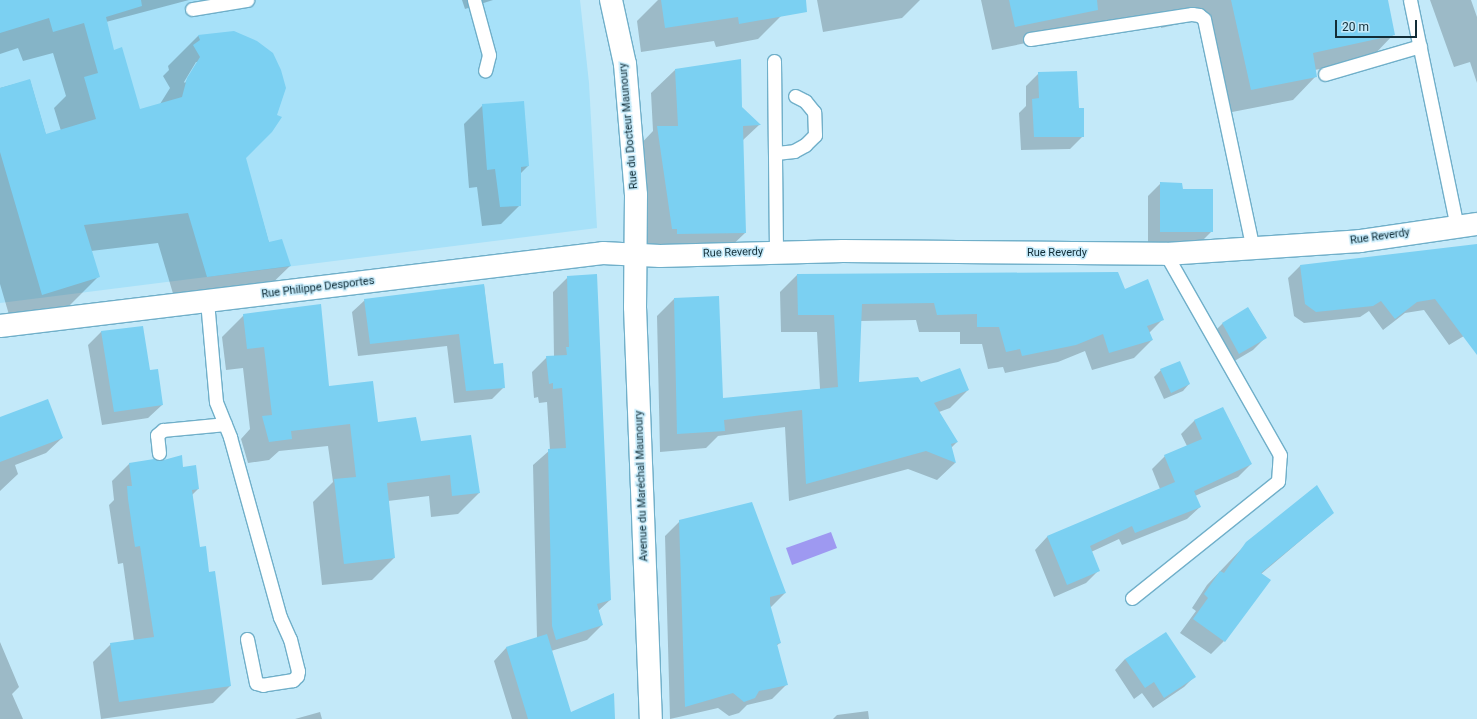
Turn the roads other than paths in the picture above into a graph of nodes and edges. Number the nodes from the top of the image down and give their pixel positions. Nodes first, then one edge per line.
1 (246, 0) edge
2 (474, 0) edge
3 (611, 0) edge
4 (1410, 0) edge
5 (192, 9) dead end
6 (1030, 39) dead end
7 (1420, 46) junction
8 (774, 61) dead end
9 (485, 71) dead end
10 (1325, 74) dead end
11 (795, 96) dead end
12 (776, 153) junction
13 (1467, 225) edge
14 (1253, 249) junction
15 (776, 252) junction
16 (636, 254) junction
17 (1166, 254) junction
18 (207, 301) junction
19 (0, 326) edge
20 (225, 424) junction
21 (159, 454) dead end
22 (1132, 598) dead end
23 (247, 639) dead end
24 (651, 719) edge

1 - 5 lane
2 - 9 lane
3 - 16 street, Rue du Docteur Maunoury
4 - 7 lane
6 - 14 lane
7 - 10 lane
7 - 13 lane
8 - 12 lane
11 - 12 lane
12 - 15 lane
13 - 14 street, Rue Reverdy
14 - 17 street, Rue Reverdy
15 - 16 street, Rue Reverdy
15 - 17 street, Rue Reverdy
16 - 18 street, Rue Philippe Desportes
16 - 24 street, Avenue du Maréchal Maunoury
17 - 22 lane
18 - 19 street, Rue Philippe Desportes
18 - 20 lane
20 - 21 lane
20 - 23 lane

